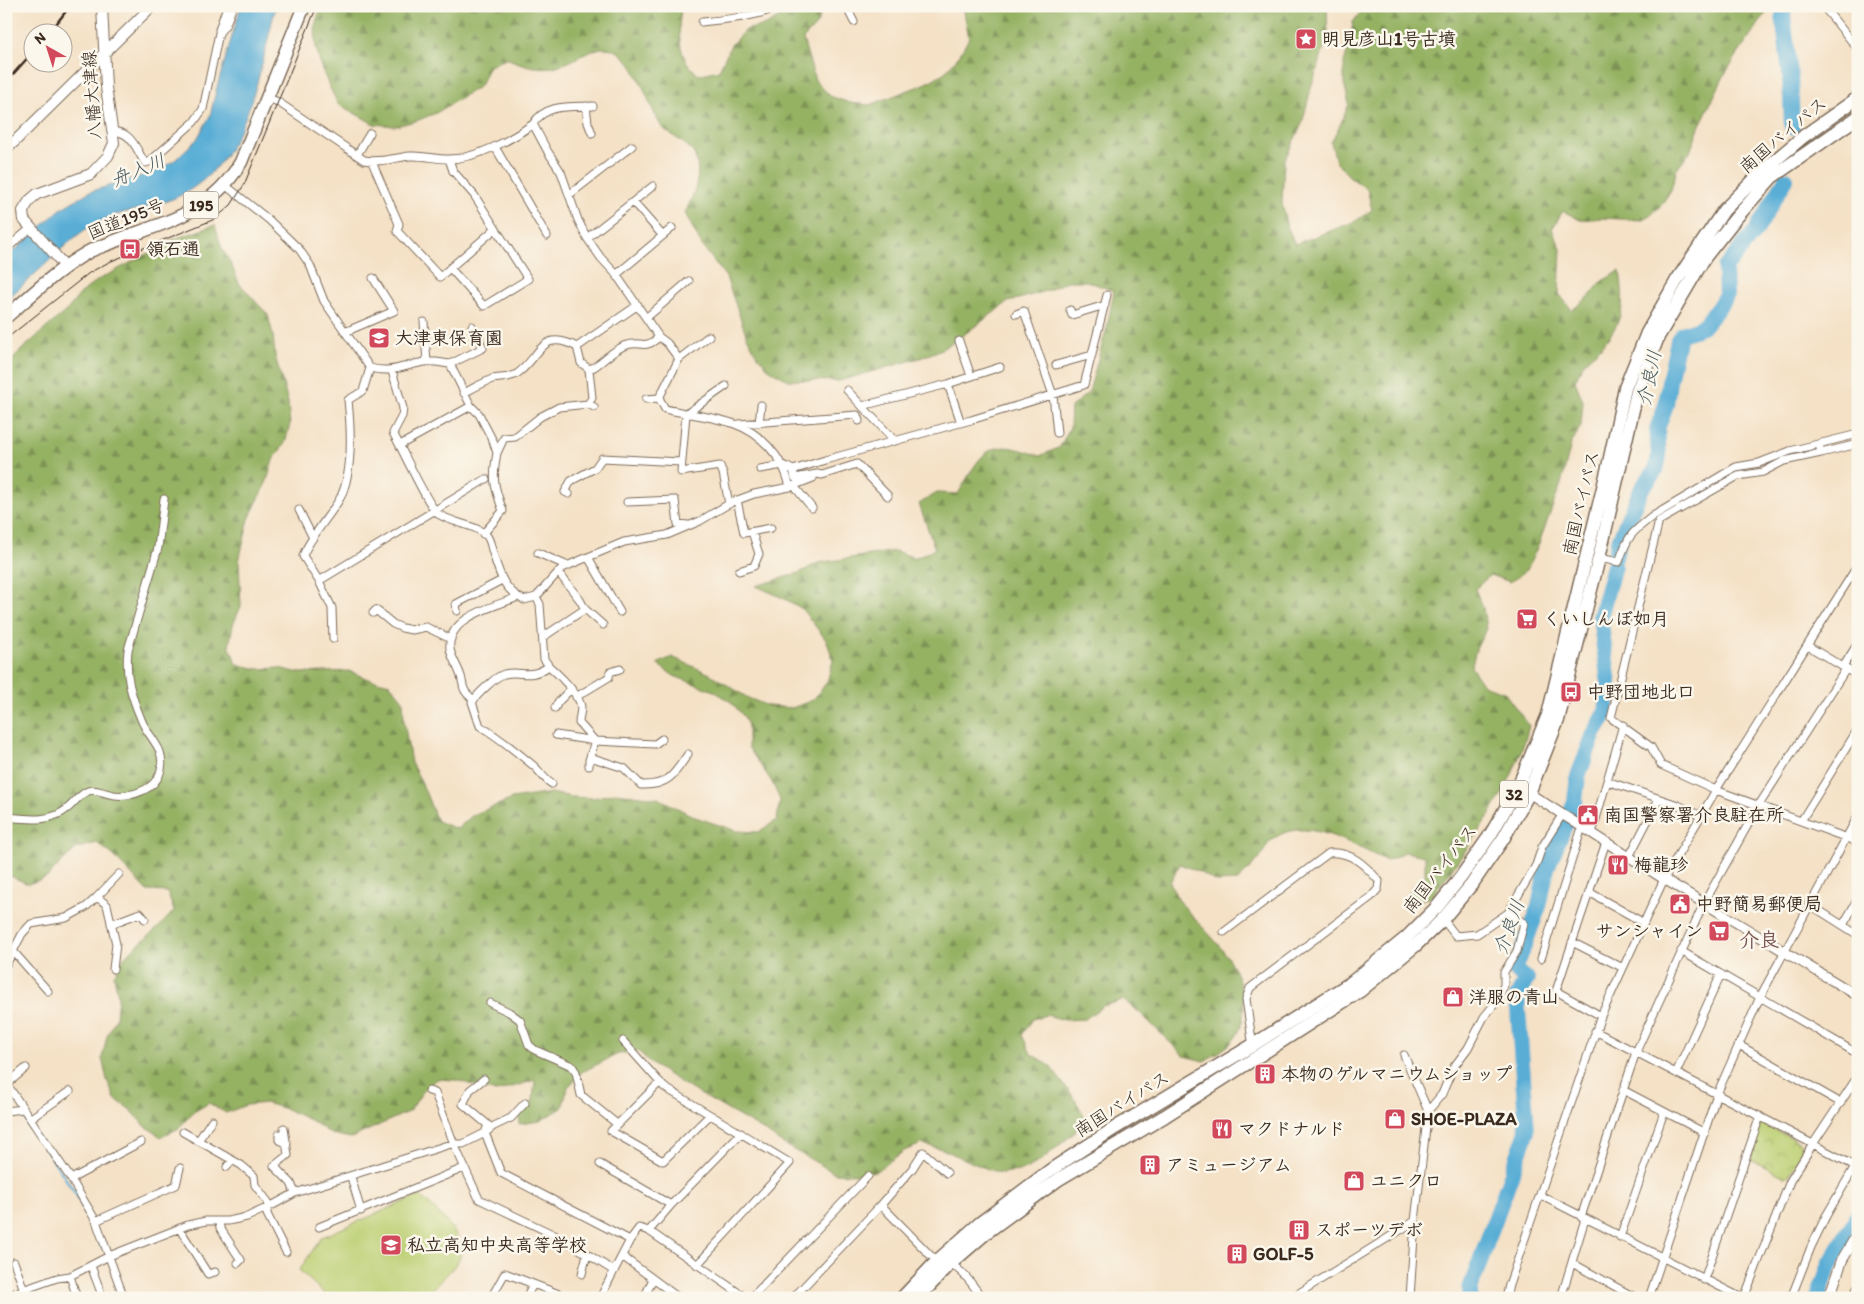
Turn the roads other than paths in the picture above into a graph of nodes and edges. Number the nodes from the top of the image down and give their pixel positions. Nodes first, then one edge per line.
1 (152, 6) edge
2 (227, 6) edge
3 (233, 6) edge
4 (304, 6) edge
5 (781, 6) edge
6 (846, 6) edge
7 (1823, 6) edge
8 (104, 9) edge
9 (702, 22) dead end
10 (854, 22) dead end
11 (218, 33) junction
12 (1858, 49) edge
13 (104, 53) junction
14 (268, 98) junction
15 (1858, 98) edge
16 (1858, 117) edge
17 (533, 124) junction
18 (112, 132) junction
19 (370, 133) dead end
20 (592, 133) dead end
21 (495, 146) junction
22 (632, 146) dead end
23 (6, 150) edge
24 (357, 155) junction
25 (449, 159) junction
26 (372, 162) junction
27 (225, 185) junction
28 (653, 186) dead end
29 (569, 195) junction
30 (634, 202) junction
31 (672, 228) dead end
32 (32, 229) junction
33 (495, 229) junction
34 (547, 236) dead end
35 (663, 236) junction
36 (587, 238) junction
37 (6, 249) edge
38 (64, 266) junction
39 (450, 268) junction
40 (616, 275) junction
41 (373, 278) dead end
42 (689, 281) dead end
43 (1108, 295) dead end
44 (1105, 305) junction
45 (638, 306) junction
46 (1070, 310) dead end
47 (1016, 314) dead end
48 (6, 317) edge
49 (646, 318) junction
50 (424, 322) dead end
51 (472, 326) dead end
52 (345, 332) junction
53 (710, 336) dead end
54 (660, 337) junction
55 (959, 341) dead end
56 (577, 347) junction
57 (1092, 355) junction
58 (678, 359) junction
59 (427, 362) junction
60 (450, 364) junction
61 (1056, 365) dead end
62 (1000, 367) dead end
63 (370, 368) junction
64 (588, 368) junction
65 (392, 371) junction
66 (971, 376) junction
67 (948, 384) junction
68 (726, 386) dead end
69 (847, 390) dead end
70 (464, 393) junction
71 (1053, 395) junction
72 (659, 398) junction
73 (646, 399) dead end
74 (760, 405) dead end
75 (471, 406) junction
76 (862, 406) junction
77 (686, 414) junction
78 (859, 421) dead end
79 (759, 423) junction
80 (961, 423) junction
81 (739, 424) junction
82 (1057, 433) dead end
83 (1858, 434) edge
84 (895, 441) junction
85 (1819, 443) junction
86 (1858, 444) edge
87 (400, 445) junction
88 (496, 453) junction
89 (1821, 453) junction
90 (681, 462) junction
91 (783, 465) junction
92 (760, 469) dead end
93 (792, 470) junction
94 (822, 475) junction
95 (486, 479) dead end
96 (792, 486) junction
97 (569, 494) dead end
98 (888, 496) dead end
99 (164, 499) dead end
100 (627, 502) dead end
101 (733, 502) junction
102 (812, 508) dead end
103 (299, 510) dead end
104 (435, 511) junction
105 (690, 525) junction
106 (771, 528) dead end
107 (752, 532) junction
108 (483, 534) junction
109 (314, 538) junction
110 (538, 553) dead end
111 (588, 557) junction
112 (1599, 558) junction
113 (1858, 565) edge
114 (568, 566) junction
115 (739, 571) dead end
116 (558, 572) junction
117 (502, 580) junction
118 (319, 581) junction
119 (518, 597) junction
120 (536, 597) junction
121 (585, 609) junction
122 (457, 611) dead end
123 (620, 612) dead end
124 (373, 613) dead end
125 (603, 625) dead end
126 (543, 636) junction
127 (333, 639) dead end
128 (451, 639) junction
129 (1858, 643) edge
130 (1808, 646) junction
131 (549, 666) junction
132 (620, 668) dead end
133 (1844, 668) junction
134 (1858, 676) edge
135 (571, 690) junction
136 (576, 697) junction
137 (474, 700) junction
138 (555, 708) dead end
139 (1622, 725) junction
140 (1858, 729) edge
141 (556, 735) dead end
142 (662, 739) dead end
143 (595, 741) junction
144 (688, 754) dead end
145 (590, 757) junction
146 (589, 766) dead end
147 (1607, 781) junction
148 (552, 784) dead end
149 (1524, 790) junction
150 (1716, 790) junction
151 (1659, 799) junction
152 (1759, 805) junction
153 (1563, 816) junction
154 (1701, 816) junction
155 (1858, 816) edge
156 (6, 817) edge
157 (1801, 822) junction
158 (1578, 824) junction
159 (1592, 833) junction
160 (1845, 838) junction
161 (1606, 842) junction
162 (1858, 842) edge
163 (1629, 857) junction
164 (119, 874) dead end
165 (1664, 879) junction
166 (1589, 892) junction
167 (97, 897) junction
168 (1858, 900) edge
169 (1704, 903) junction
170 (1809, 904) junction
171 (1436, 907) junction
172 (1508, 913) junction
173 (145, 919) dead end
174 (1443, 919) junction
175 (1644, 923) junction
176 (112, 924) junction
177 (1842, 925) junction
178 (1224, 932) dead end
179 (1858, 935) edge
180 (1572, 942) junction
181 (13, 951) junction
182 (1682, 951) junction
183 (1784, 952) junction
184 (1541, 959) dead end
185 (6, 966) edge
186 (1623, 968) junction
187 (114, 969) dead end
188 (1721, 974) junction
189 (48, 991) dead end
190 (1858, 996) edge
191 (1760, 997) junction
192 (490, 1003) dead end
193 (1601, 1016) junction
194 (1595, 1031) junction
195 (623, 1041) dead end
196 (1739, 1045) junction
197 (1255, 1051) junction
198 (1636, 1052) junction
199 (1858, 1054) edge
200 (1404, 1055) dead end
201 (26, 1068) dead end
202 (1676, 1073) junction
203 (1858, 1076) edge
204 (484, 1079) dead end
205 (660, 1082) junction
206 (6, 1083) edge
207 (1623, 1090) junction
208 (70, 1091) dead end
209 (429, 1091) dead end
210 (1717, 1094) junction
211 (525, 1103) dead end
212 (1841, 1103) junction
213 (23, 1109) junction
214 (1428, 1111) junction
215 (6, 1112) edge
216 (1664, 1112) junction
217 (710, 1115) junction
218 (1760, 1116) junction
219 (31, 1118) junction
220 (212, 1120) dead end
221 (617, 1124) junction
222 (282, 1131) dead end
223 (182, 1132) dead end
224 (485, 1133) junction
225 (741, 1134) junction
226 (1705, 1134) junction
227 (198, 1141) junction
228 (141, 1142) dead end
229 (454, 1144) junction
230 (1813, 1144) junction
231 (232, 1160) junction
232 (1856, 1163) edge
233 (600, 1164) dead end
234 (227, 1167) dead end
235 (180, 1168) dead end
236 (464, 1168) junction
237 (947, 1172) dead end
238 (868, 1176) dead end
239 (351, 1177) junction
240 (71, 1179) junction
241 (295, 1193) junction
242 (1540, 1195) junction
243 (671, 1205) junction
244 (881, 1205) junction
245 (268, 1208) junction
246 (361, 1210) junction
247 (1583, 1218) junction
248 (96, 1221) junction
249 (1415, 1221) junction
250 (219, 1222) junction
251 (319, 1227) dead end
252 (179, 1228) junction
253 (649, 1231) junction
254 (1858, 1233) edge
255 (1620, 1237) junction
256 (630, 1240) junction
257 (286, 1252) dead end
258 (587, 1254) junction
259 (109, 1256) junction
260 (622, 1256) junction
261 (1662, 1257) junction
262 (14, 1262) dead end
263 (238, 1262) dead end
264 (943, 1263) junction
265 (1572, 1263) junction
266 (697, 1265) junction
267 (91, 1266) junction
268 (614, 1271) junction
269 (215, 1272) dead end
270 (582, 1274) dead end
271 (70, 1276) junction
272 (653, 1279) junction
273 (1704, 1280) junction
274 (533, 1284) junction
275 (1858, 1286) edge
276 (24, 1290) junction
277 (6, 1296) edge
278 (77, 1298) edge
279 (103, 1298) edge
280 (124, 1298) edge
281 (491, 1298) edge
282 (526, 1298) edge
283 (569, 1298) edge
284 (600, 1298) edge
285 (644, 1298) edge
286 (679, 1298) edge
287 (746, 1298) edge
288 (751, 1298) edge
289 (793, 1298) edge
290 (902, 1298) edge
291 (918, 1298) edge
292 (982, 1298) edge
293 (1290, 1298) edge
294 (1410, 1298) edge
295 (1506, 1298) edge
296 (1561, 1298) edge
297 (1636, 1298) edge
298 (1649, 1298) edge
299 (1743, 1298) edge
300 (1791, 1298) edge
301 (1829, 1298) edge
302 (1852, 1298) edge

1 - 13 main road
2 - 11 street
3 - 11 street
4 - 14 highway, 国道195号 / 195
5 - 9 street
6 - 10 street
7 - 12 street
8 - 13 main road, 八幡大津線
11 - 18 street
13 - 18 main road, 八幡大津線
13 - 23 main road
14 - 24 street
14 - 27 highway, 国道195号 / 195
15 - 149 highway, 南国バイパス / 32
16 - 112 highway, 南国バイパス / 32
17 - 20 street
17 - 21 street
17 - 29 street
18 - 32 main road, 八幡大津線
19 - 24 street
21 - 25 street
21 - 34 street
22 - 29 street
24 - 26 street
25 - 26 street
25 - 33 street
26 - 39 street
27 - 38 highway, 国道195号 / 195
27 - 52 street
28 - 30 street
29 - 36 street
30 - 35 street
30 - 36 street
31 - 35 street
32 - 37 street
32 - 38 main road, 八幡大津線
33 - 39 street
33 - 39 street
35 - 40 street
36 - 40 street
38 - 48 highway, 国道195号 / 195
40 - 45 street
41 - 52 street
42 - 49 street
43 - 44 street
44 - 46 street
44 - 57 street
45 - 49 street
45 - 56 street
47 - 71 street
49 - 54 street
50 - 59 street
51 - 60 street
52 - 63 street
53 - 58 street
54 - 58 street
54 - 64 street
55 - 66 street
56 - 64 street
56 - 70 street
57 - 61 street
57 - 71 street
58 - 72 street
59 - 60 street
59 - 65 street
60 - 70 street
62 - 66 street
63 - 65 street
63 - 109 street
64 - 88 street
65 - 87 street
66 - 67 street
67 - 76 street
67 - 80 street
68 - 77 street
69 - 76 street
70 - 75 street
71 - 80 street
71 - 82 street
72 - 73 street
72 - 77 street
74 - 79 street
75 - 87 street
75 - 88 street
76 - 84 street
77 - 81 street
77 - 90 street
78 - 79 street
79 - 81 street
80 - 84 street
81 - 91 street
83 - 85 street
84 - 93 street
85 - 89 street
85 - 112 street
86 - 89 street
87 - 104 street
88 - 108 street
89 - 139 street
90 - 97 street
90 - 101 street
91 - 92 street
91 - 93 street
91 - 96 street
93 - 94 street
94 - 96 street
94 - 98 street
95 - 104 street
96 - 101 street
96 - 102 street
99 - 156 street
100 - 105 street
101 - 105 street
101 - 107 street
103 - 109 street
104 - 108 street
104 - 118 street
105 - 111 street
106 - 107 street
107 - 115 street
108 - 117 street
109 - 118 street
110 - 114 street
111 - 114 street
111 - 123 street
112 - 149 highway, 南国バイパス / 32
113 - 130 street
114 - 116 street
116 - 120 street
116 - 121 street
117 - 119 street
117 - 122 street
118 - 127 street
119 - 120 street
119 - 128 street
120 - 126 street
121 - 125 street
121 - 126 street
124 - 128 street
126 - 131 street
128 - 137 street
129 - 133 street
130 - 133 street
130 - 150 street
131 - 135 street
131 - 137 street
132 - 136 street
133 - 134 street
133 - 152 street
135 - 136 street
135 - 138 street
136 - 143 street
137 - 148 street
139 - 147 street
139 - 150 street
140 - 157 street
141 - 143 street
142 - 143 street
143 - 145 street
144 - 145 street
145 - 146 street
147 - 151 street
147 - 159 street
149 - 153 street
149 - 171 highway, 南国バイパス / 32
149 - 174 highway, 南国バイパス / 32
150 - 152 street
150 - 154 street
151 - 154 street
151 - 163 street
152 - 157 street
152 - 169 street
153 - 158 street
153 - 172 street
154 - 165 street
155 - 160 street
157 - 160 street
158 - 159 street
158 - 184 street
159 - 161 street
160 - 162 street
160 - 170 street
161 - 163 street
161 - 166 street
163 - 165 street
164 - 167 street
165 - 169 street
165 - 175 street
166 - 175 street
166 - 180 street
167 - 176 street
167 - 181 street
168 - 177 street
169 - 182 street
169 - 183 street
170 - 177 street
170 - 183 street
171 - 174 street
171 - 197 highway, 南国バイパス / 32
172 - 174 street
172 - 214 street
173 - 176 street
174 - 197 highway, 南国バイパス / 32
175 - 186 street
176 - 187 street
177 - 179 street
178 - 197 street
180 - 186 street
180 - 193 street
181 - 185 street
181 - 189 street
182 - 188 street
182 - 198 street
183 - 190 street
183 - 191 street
186 - 193 street
188 - 191 street
188 - 202 street
191 - 196 street
191 - 199 street
192 - 221 street
193 - 194 street
194 - 198 street
194 - 242 street
195 - 205 street
196 - 210 street
196 - 212 street
197 - 264 highway, 南国バイパス / 32
198 - 202 street
198 - 207 street
200 - 214 street
201 - 206 street
202 - 210 street
203 - 212 street
204 - 224 street
205 - 217 street
205 - 221 street
206 - 213 street
207 - 216 street
207 - 247 street
208 - 219 street
209 - 229 street
210 - 218 street
210 - 226 street
211 - 224 street
212 - 230 street
213 - 215 street
213 - 219 street
214 - 249 street
216 - 226 street
216 - 255 street
217 - 221 street
217 - 225 street
218 - 230 street
218 - 273 street
219 - 240 street
220 - 227 street
222 - 241 street
223 - 227 street
224 - 229 street
224 - 256 street
225 - 243 street
225 - 266 street
226 - 261 street
227 - 231 street
228 - 240 street
229 - 236 street
229 - 239 street
230 - 232 street
230 - 299 street
231 - 234 street
231 - 245 street
232 - 300 street
233 - 243 street
235 - 248 street
236 - 246 street
236 - 258 street
237 - 244 street
238 - 288 street
239 - 241 street
239 - 246 street
240 - 248 street
241 - 245 street
242 - 247 street
242 - 295 street
243 - 253 street
244 - 264 street
244 - 289 street
245 - 250 street
245 - 257 street
246 - 251 street
247 - 255 street
247 - 265 street
248 - 259 street
249 - 293 street
249 - 294 street
250 - 252 street
250 - 263 street
252 - 259 street
252 - 269 street
253 - 256 street
253 - 266 street
254 - 301 main road
255 - 261 street
256 - 260 street
258 - 268 street
258 - 270 street
259 - 267 street
259 - 280 street
260 - 268 street
260 - 272 street
261 - 273 street
261 - 298 street
262 - 276 street
264 - 290 highway, 南国バイパス / 32
264 - 291 highway, 南国バイパス / 32
264 - 292 street
265 - 296 street
265 - 297 street
266 - 287 street
267 - 271 street
267 - 279 street
268 - 284 street
271 - 276 street
271 - 278 street
272 - 285 street
272 - 286 street
273 - 299 street
274 - 281 street
274 - 282 street
274 - 283 street
275 - 302 street
276 - 277 street

